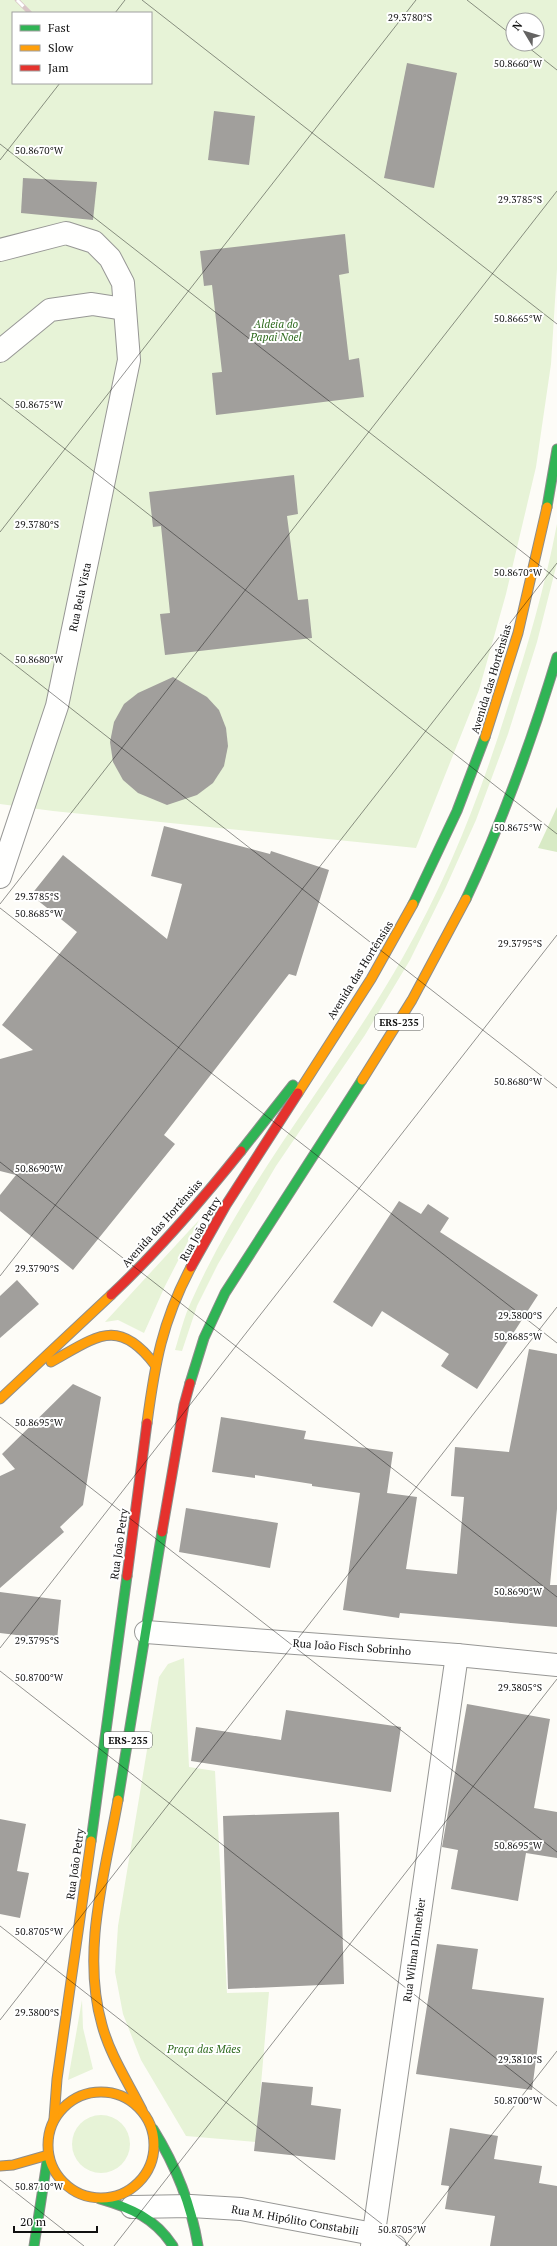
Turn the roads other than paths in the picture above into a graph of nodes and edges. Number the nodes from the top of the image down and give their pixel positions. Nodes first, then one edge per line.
1 (0, 250) edge
2 (124, 309) junction
3 (0, 351) edge
4 (557, 449) edge
5 (557, 657) edge
6 (0, 877) edge
7 (346, 1019) junction
8 (155, 1365) junction
9 (22, 1379) junction
10 (0, 1399) edge
11 (146, 1632) junction
12 (457, 1655) junction
13 (557, 1665) edge
14 (142, 2110) junction
15 (54, 2119) junction
16 (151, 2125) junction
17 (48, 2155) junction
18 (0, 2166) edge
19 (99, 2198) junction
20 (191, 2206) junction
21 (132, 2207) junction
22 (372, 2240) edge
23 (34, 2246) edge
24 (173, 2246) edge
25 (198, 2246) edge
26 (395, 2246) edge

1 - 2 street, Rua Bela Vista
2 - 3 street
2 - 6 street, Rua Bela Vista
4 - 7 main road, Avenida das Hortênsias
5 - 11 main road, ERS-235
7 - 8 main road, Rua João Petry
7 - 9 main road, Avenida das Hortênsias
8 - 9 main road
8 - 15 main road, Rua João Petry / ERS-235
9 - 10 main road, Avenida das Hortênsias
11 - 12 street, Rua João Fisch Sobrinho
11 - 14 main road, ERS-235
12 - 13 street, Rua João Fisch Sobrinho
12 - 22 street, Rua Wilma Dinnebier
14 - 15 main road
14 - 16 main road
15 - 17 main road
16 - 19 main road
16 - 20 main road
17 - 18 main road
17 - 19 main road
17 - 23 main road
19 - 21 main road
20 - 21 street, Rua M. Hipólito Constabili
20 - 22 street, Rua M. Hipólito Constabili
20 - 25 main road
21 - 24 main road
22 - 26 street, Rua M. Hipólito Constabili

